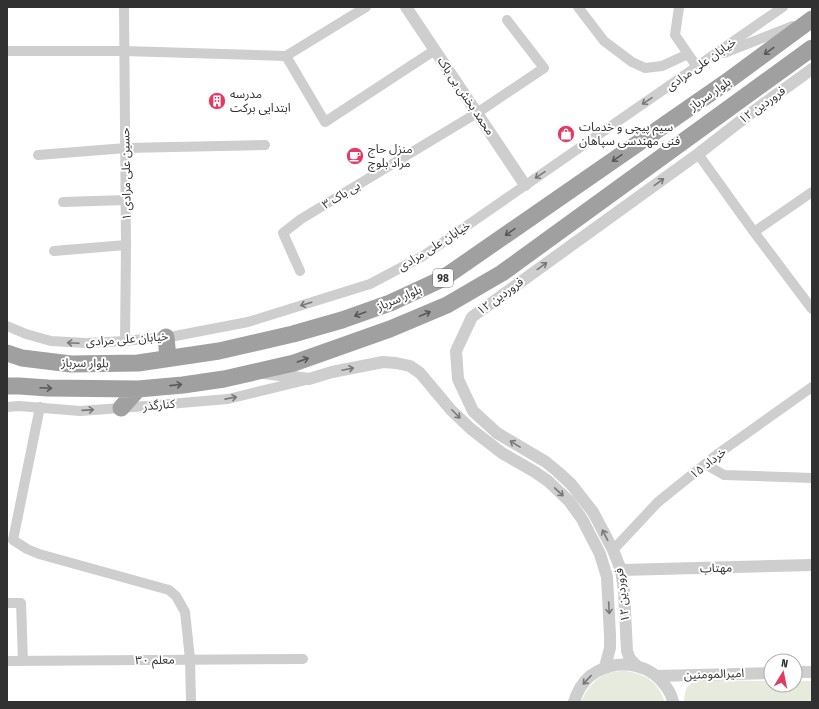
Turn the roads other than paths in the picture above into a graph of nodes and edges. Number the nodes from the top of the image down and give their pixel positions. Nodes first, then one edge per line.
1 (124, 7) edge
2 (366, 7) edge
3 (406, 7) edge
4 (578, 7) edge
5 (680, 7) edge
6 (783, 7) edge
7 (812, 19) edge
8 (507, 20) dead end
9 (812, 48) edge
10 (7, 50) edge
11 (435, 50) junction
12 (124, 51) junction
13 (688, 54) junction
14 (286, 56) junction
15 (709, 59) junction
16 (697, 67) junction
17 (812, 69) edge
18 (762, 84) junction
19 (477, 113) junction
20 (747, 116) junction
21 (265, 145) dead end
22 (126, 148) junction
23 (698, 154) junction
24 (38, 155) dead end
25 (525, 185) junction
26 (812, 192) edge
27 (126, 200) junction
28 (63, 202) dead end
29 (754, 232) junction
30 (126, 245) junction
31 (54, 251) dead end
32 (300, 271) dead end
33 (812, 309) edge
34 (7, 326) edge
35 (166, 337) junction
36 (126, 341) junction
37 (7, 354) edge
38 (168, 358) junction
39 (255, 372) junction
40 (309, 379) junction
41 (7, 386) edge
42 (812, 387) edge
43 (138, 389) junction
44 (7, 407) edge
45 (40, 407) junction
46 (121, 408) junction
47 (705, 464) junction
48 (812, 478) edge
49 (10, 540) edge
50 (613, 550) junction
51 (600, 554) junction
52 (812, 565) edge
53 (621, 570) junction
54 (7, 603) edge
55 (303, 658) dead end
56 (190, 659) junction
57 (7, 661) edge
58 (23, 661) junction
59 (636, 665) junction
60 (605, 667) junction
61 (763, 672) edge
62 (657, 676) junction
63 (191, 702) edge
64 (574, 702) edge
65 (673, 702) edge

1 - 12 street, حسین علی مرادی ۱
2 - 14 street
3 - 11 street, محمد بخش بی باک
4 - 13 street
5 - 13 street
6 - 15 street, خیابان علی مرادی
7 - 15 street
7 -> 38 highway, بلوار سرباز / 98
8 - 19 street
9 - 18 highway, بلوار سرباز / 98
10 - 12 street
11 - 14 street
11 - 19 street, محمد بخش بی باک
12 - 14 street
12 - 22 street, حسین علی مرادی ۱
13 - 16 street
15 - 16 street, خیابان علی مرادی
16 -> 25 street, خیابان علی مرادی
17 - 20 street, ۱۲ فروردین
18 - 20 street
39 -> 18 highway, بلوار سرباز / 98
19 - 25 street, محمد بخش بی باک
19 - 32 street, بی باک ۳
20 - 23 street, ۱۲ فروردین
21 - 22 street
22 - 24 street
22 - 27 street, حسین علی مرادی ۱
23 - 29 street
50 -> 23 street, ۱۲ فروردین
25 -> 35 street, خیابان علی مرادی
26 - 29 street
27 - 28 street
27 - 30 street, حسین علی مرادی ۱
29 - 33 street
30 - 31 street
30 - 36 street, حسین علی مرادی ۱
36 -> 34 street, خیابان علی مرادی
35 - 36 street, خیابان علی مرادی
35 - 38 highway
37 - 38 highway, بلوار سرباز / 98
39 - 40 street, ۱۲ فروردین
43 -> 39 highway, بلوار سرباز / 98
46 -> 40 street, کنارگذر
40 -> 51 street, ۱۲ فروردین
41 -> 43 highway, بلوار سرباز / 98
42 - 47 street, ۱۵ خرداد
43 - 46 highway
44 - 45 street, کنارگذر
45 -> 46 street, کنارگذر
45 - 49 street
47 - 48 street
47 - 50 street, ۱۵ خرداد
49 - 56 street
50 - 51 street
50 - 53 street, ۱۲ فروردین
51 -> 60 street, ۱۲ فروردین
52 - 53 street, مهتاب
53 - 59 street, ۱۲ فروردین
54 - 58 street
55 - 56 street, معلم ۳۰
56 - 58 street, معلم ۳۰
56 - 63 street
57 - 58 street, معلم ۳۰
59 - 60 street
59 - 62 street
60 -> 64 street
61 - 62 street, امیرالمومنین
62 - 65 street

